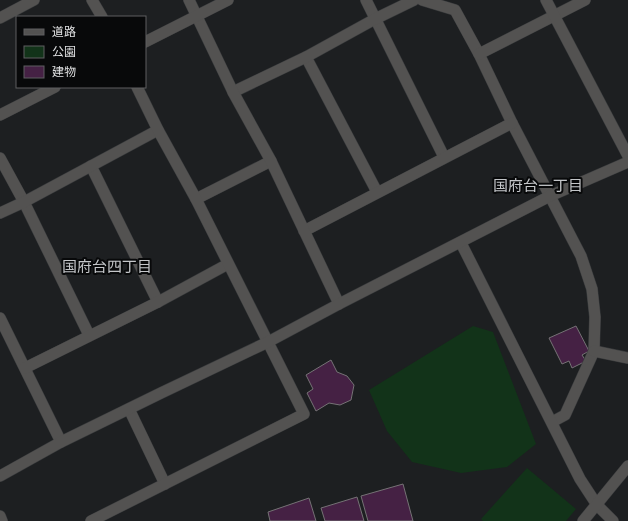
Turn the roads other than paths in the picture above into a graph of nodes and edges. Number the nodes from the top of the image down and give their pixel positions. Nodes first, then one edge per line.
1 (34, 0) edge
2 (92, 0) edge
3 (189, 0) edge
4 (228, 0) edge
5 (366, 0) edge
6 (414, 0) edge
7 (422, 0) edge
8 (546, 0) edge
9 (585, 0) edge
10 (101, 16) edge
11 (198, 16) junction
12 (555, 16) junction
13 (0, 18) edge
14 (375, 19) junction
15 (146, 42) edge
16 (479, 54) junction
17 (306, 57) junction
18 (53, 88) edge
19 (137, 88) edge
20 (233, 92) junction
21 (0, 115) edge
22 (512, 123) junction
23 (158, 130) junction
24 (628, 156) edge
25 (444, 157) junction
26 (0, 158) edge
27 (271, 161) junction
28 (628, 162) edge
29 (90, 166) junction
30 (377, 192) junction
31 (550, 196) junction
32 (196, 199) junction
33 (24, 202) junction
34 (0, 213) edge
35 (304, 231) junction
36 (461, 243) junction
37 (228, 264) junction
38 (158, 302) junction
39 (339, 304) junction
40 (0, 318) edge
41 (89, 336) junction
42 (268, 342) junction
43 (594, 350) junction
44 (628, 358) edge
45 (25, 368) junction
46 (129, 409) junction
47 (552, 422) junction
48 (61, 442) junction
49 (628, 466) edge
50 (0, 476) edge
51 (165, 484) junction
52 (597, 505) junction
53 (0, 516) edge
54 (2, 521) edge
55 (91, 521) edge
56 (584, 521) edge
57 (614, 521) edge

1 - 13 street
2 - 10 street
3 - 11 street
4 - 11 street
5 - 14 street
6 - 14 street
7 - 16 street
8 - 12 street
9 - 12 street
11 - 15 street
11 - 20 street
12 - 16 street
12 - 24 street
14 - 17 street
14 - 25 street
16 - 22 street
17 - 20 street
17 - 30 street
18 - 21 street
19 - 23 street
20 - 27 street
22 - 25 street
22 - 31 street
23 - 29 street
23 - 32 street
25 - 30 street
26 - 33 street
27 - 32 street
27 - 35 street
28 - 31 street
29 - 33 street
29 - 38 street
30 - 35 street
31 - 36 street
31 - 43 street
32 - 37 street
33 - 34 street
33 - 41 street
35 - 39 street
36 - 39 street
36 - 47 street
37 - 38 street
37 - 42 street
38 - 41 street
39 - 42 street
40 - 45 street
41 - 45 street
42 - 46 street
42 - 51 street
43 - 44 street
43 - 47 street
45 - 48 street
46 - 48 street
46 - 51 street
47 - 52 street
48 - 50 street
49 - 52 street
51 - 55 street
52 - 56 street
52 - 57 street
53 - 54 street

